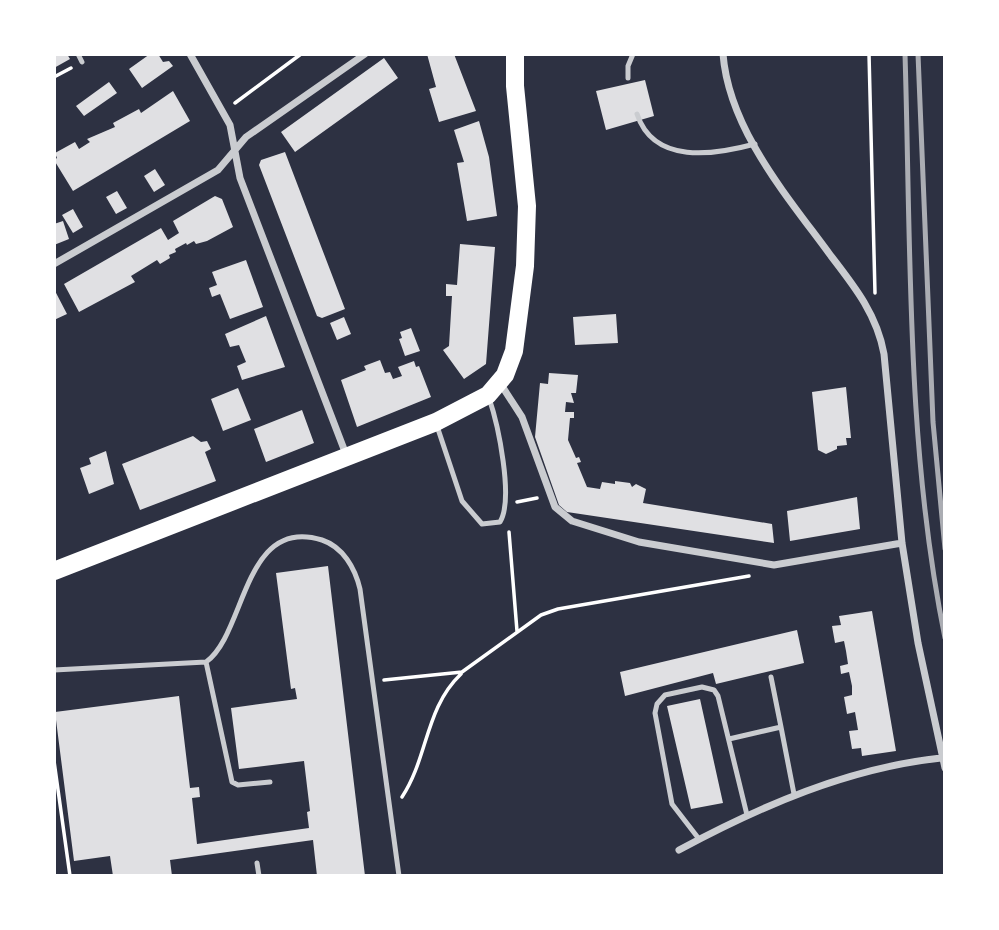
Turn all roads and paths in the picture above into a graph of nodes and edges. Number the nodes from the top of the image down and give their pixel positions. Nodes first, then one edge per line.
1 (78, 54) edge
2 (190, 54) edge
3 (301, 54) edge
4 (365, 54) edge
5 (515, 54) edge
6 (632, 54) edge
7 (723, 54) edge
8 (869, 54) edge
9 (82, 62) dead end
10 (628, 78) dead end
11 (235, 103) dead end
12 (637, 114) dead end
13 (755, 144) junction
14 (236, 146) junction
15 (54, 264) edge
16 (871, 312) junction
17 (494, 389) junction
18 (436, 422) junction
19 (348, 458) junction
20 (506, 504) junction
21 (902, 543) junction
22 (54, 571) edge
23 (759, 574) dead end
24 (517, 631) junction
25 (206, 662) junction
26 (54, 670) edge
27 (462, 672) junction
28 (771, 677) dead end
29 (373, 681) junction
30 (781, 727) junction
31 (729, 739) junction
32 (941, 758) junction
33 (54, 761) edge
34 (945, 768) edge
35 (270, 782) dead end
36 (794, 794) junction
37 (391, 815) junction
38 (747, 815) junction
39 (699, 839) junction
40 (679, 850) dead end
41 (257, 863) dead end
42 (70, 876) edge
43 (259, 876) edge
44 (399, 876) edge

1 - 9 lane
2 - 14 street
3 - 11 path
4 - 14 street
5 - 17 main road
6 - 10 lane
7 - 13 street
8 - 16 path
12 - 13 lane
13 - 16 street
14 - 15 street
14 - 19 street
16 - 21 street
17 - 18 main road
17 - 20 lane
17 - 21 street
18 - 19 main road
18 - 20 lane
19 - 22 main road
20 - 24 path
21 - 32 street
23 - 24 path
24 - 27 path
25 - 26 lane
25 - 29 lane
25 - 35 lane
27 - 29 path
27 - 37 path
28 - 30 lane
29 - 37 lane
30 - 31 lane
30 - 36 lane
31 - 38 lane
31 - 39 lane
32 - 34 street
32 - 36 street
33 - 42 path
36 - 38 street
37 - 44 lane
38 - 39 street
39 - 40 street
41 - 43 lane

